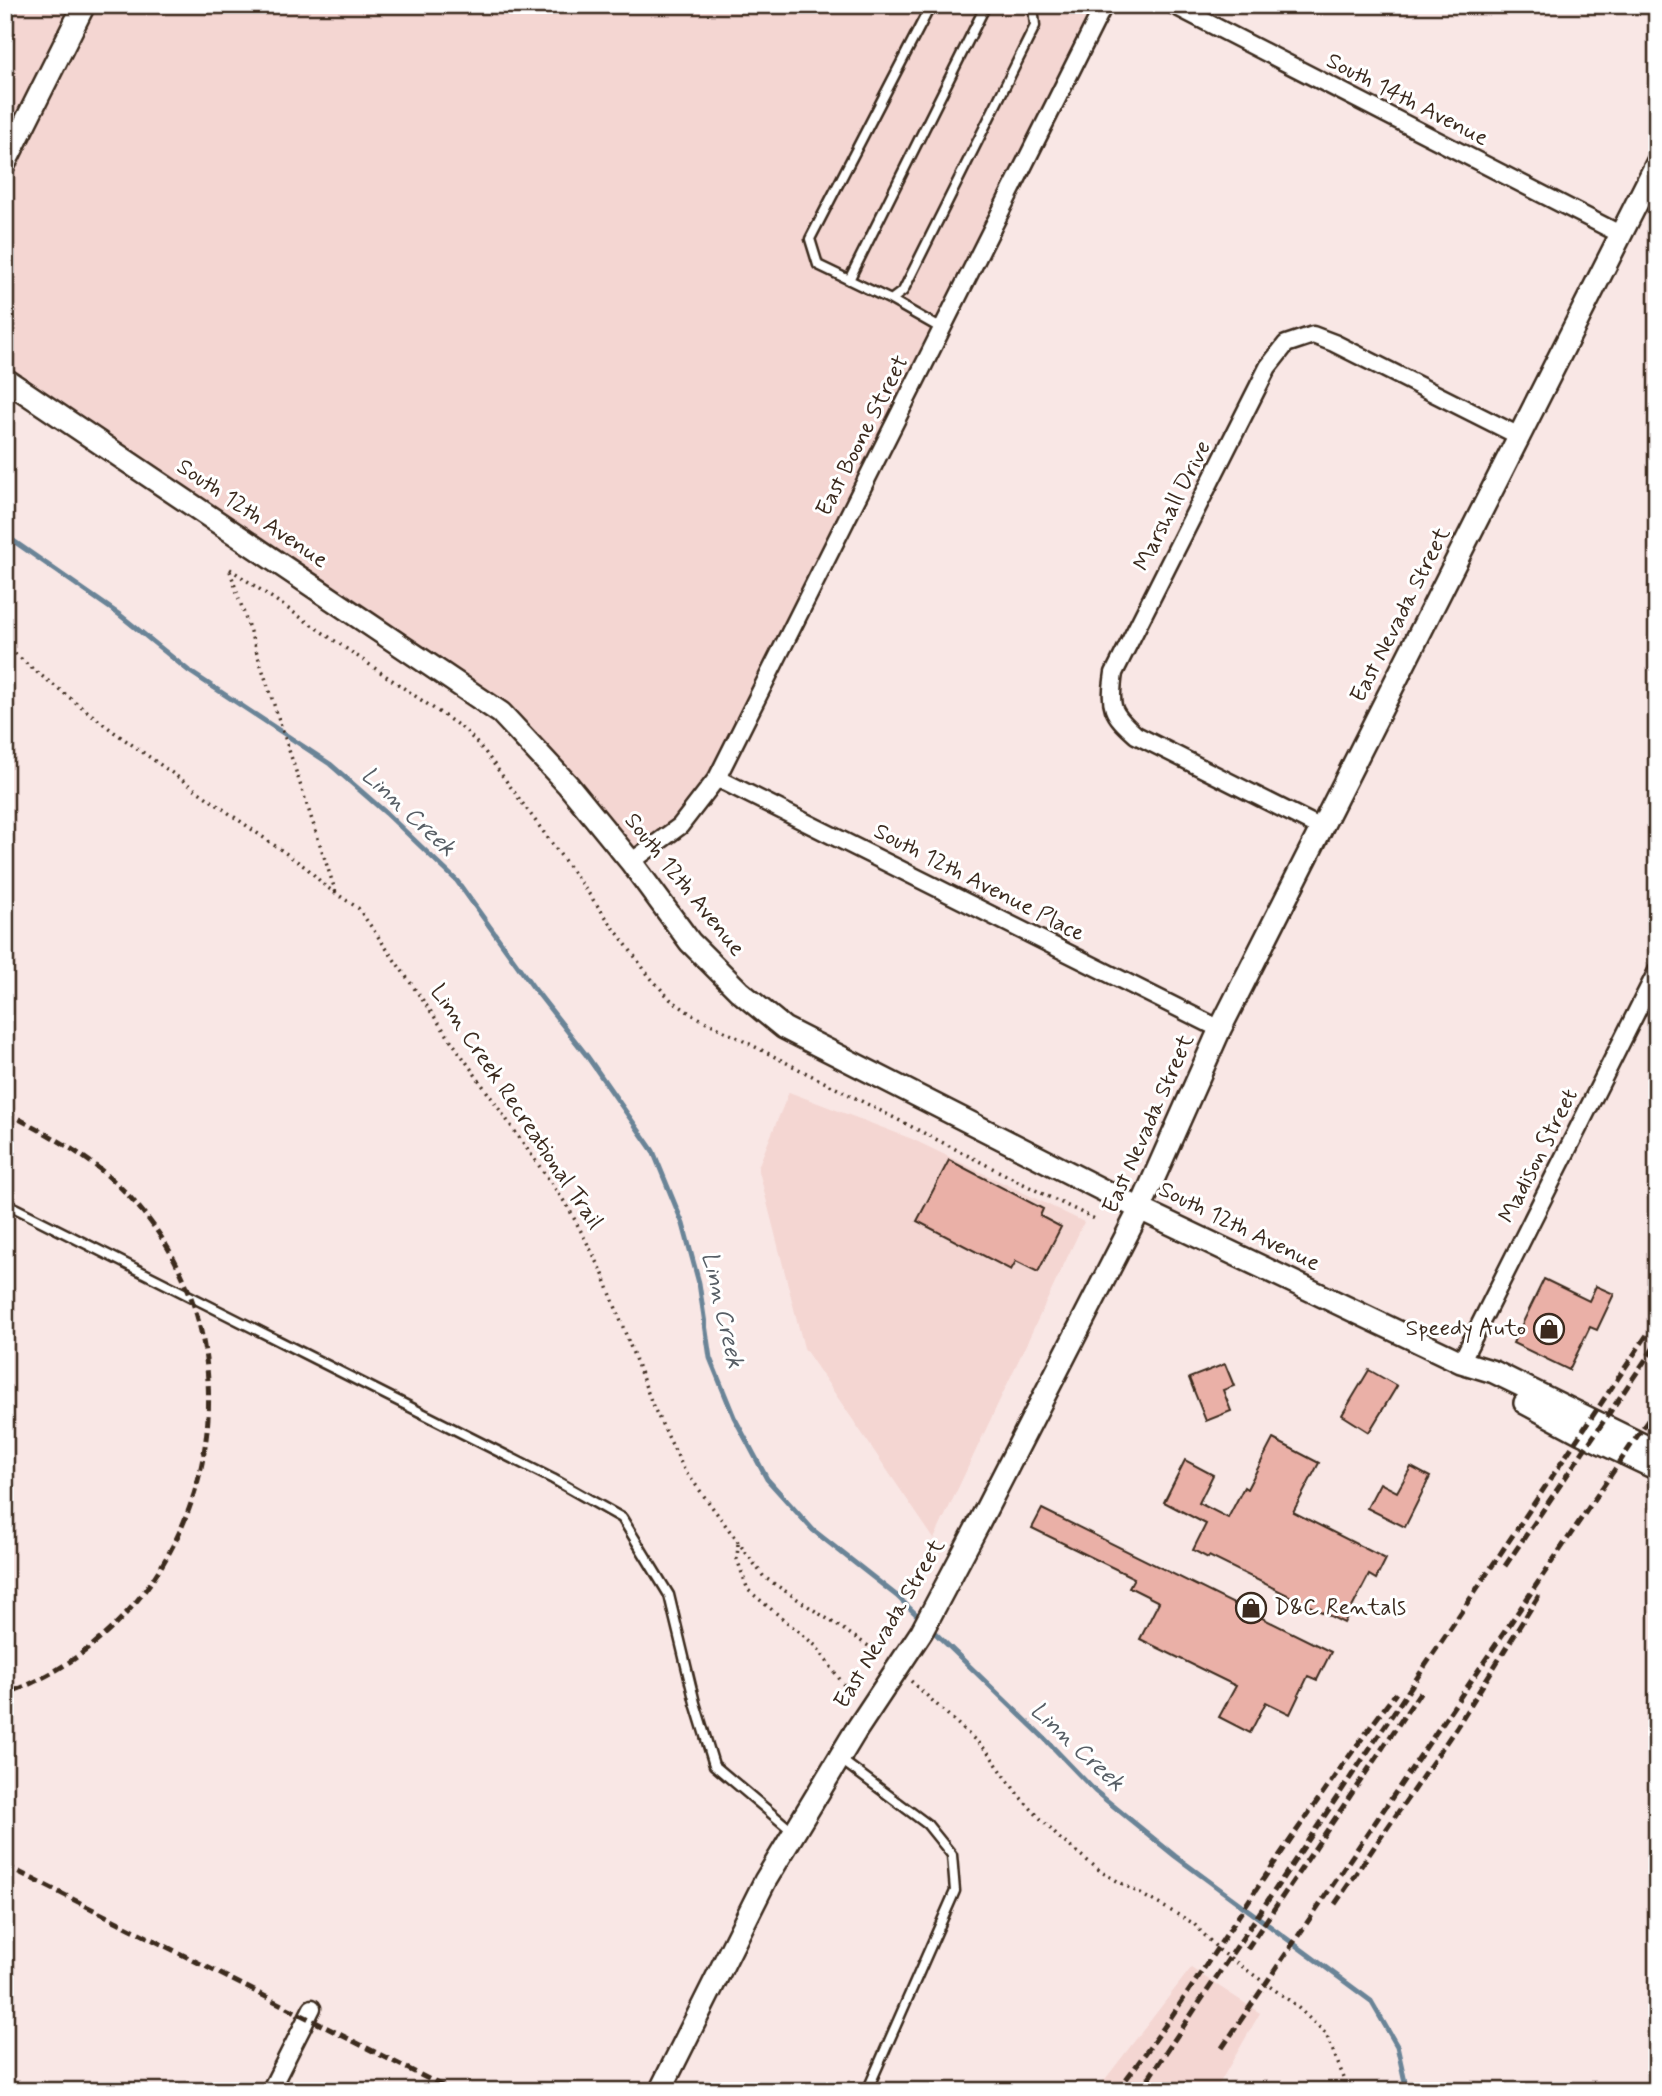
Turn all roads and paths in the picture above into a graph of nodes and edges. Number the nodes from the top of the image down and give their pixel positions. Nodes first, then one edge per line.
1 (84, 5) edge
2 (931, 5) edge
3 (986, 5) edge
4 (1034, 5) edge
5 (1104, 5) edge
6 (1173, 5) edge
7 (5, 163) edge
8 (1657, 163) edge
9 (1620, 234) junction
10 (849, 280) junction
11 (891, 300) junction
12 (942, 329) junction
13 (5, 379) edge
14 (1521, 437) junction
15 (230, 569) dead end
16 (5, 644) edge
17 (717, 778) junction
18 (1323, 829) junction
19 (631, 862) junction
20 (336, 894) junction
21 (1657, 971) edge
22 (1220, 1029) junction
23 (5, 1203) edge
24 (1140, 1209) junction
25 (1461, 1362) junction
26 (1657, 1452) edge
27 (1657, 1469) edge
28 (738, 1544) junction
29 (890, 1661) dead end
30 (908, 1678) dead end
31 (851, 1695) dead end
32 (839, 1758) junction
33 (794, 1834) junction
34 (312, 2008) dead end
35 (270, 2091) edge
36 (660, 2091) edge
37 (867, 2091) edge
38 (1344, 2091) edge

1 - 7 main road
2 - 10 lane
3 - 10 lane
4 - 11 lane
5 - 12 street, East Boone Street
6 - 9 street, South 14th Avenue
8 - 9 main road, East Nevada Street
9 - 14 main road, East Nevada Street
10 - 11 lane
11 - 12 lane
12 - 17 street, East Boone Street
13 - 19 main road, South 12th Avenue
14 - 18 main road, East Nevada Street
14 - 18 street, Marshall Drive
15 - 20 path
16 - 20 path, Linn Creek Recreational Trail
17 - 19 street, East Boone Street
17 - 22 street, South 12th Avenue Place
18 - 22 main road, East Nevada Street
19 - 24 main road, South 12th Avenue
20 - 28 path, Linn Creek Recreational Trail
21 - 25 street, Madison Street
22 - 24 main road, East Nevada Street
23 - 33 lane
24 - 25 main road, South 12th Avenue
24 - 32 main road, East Nevada Street, bridge
25 - 26 main road, South 12th Avenue
25 - 27 main road, South 12th Avenue
28 - 29 path, Linn Creek Recreational Trail
28 - 31 path
30 - 38 path
32 - 33 main road, East Nevada Street
32 - 37 lane
33 - 36 main road, East Nevada Street
34 - 35 street

